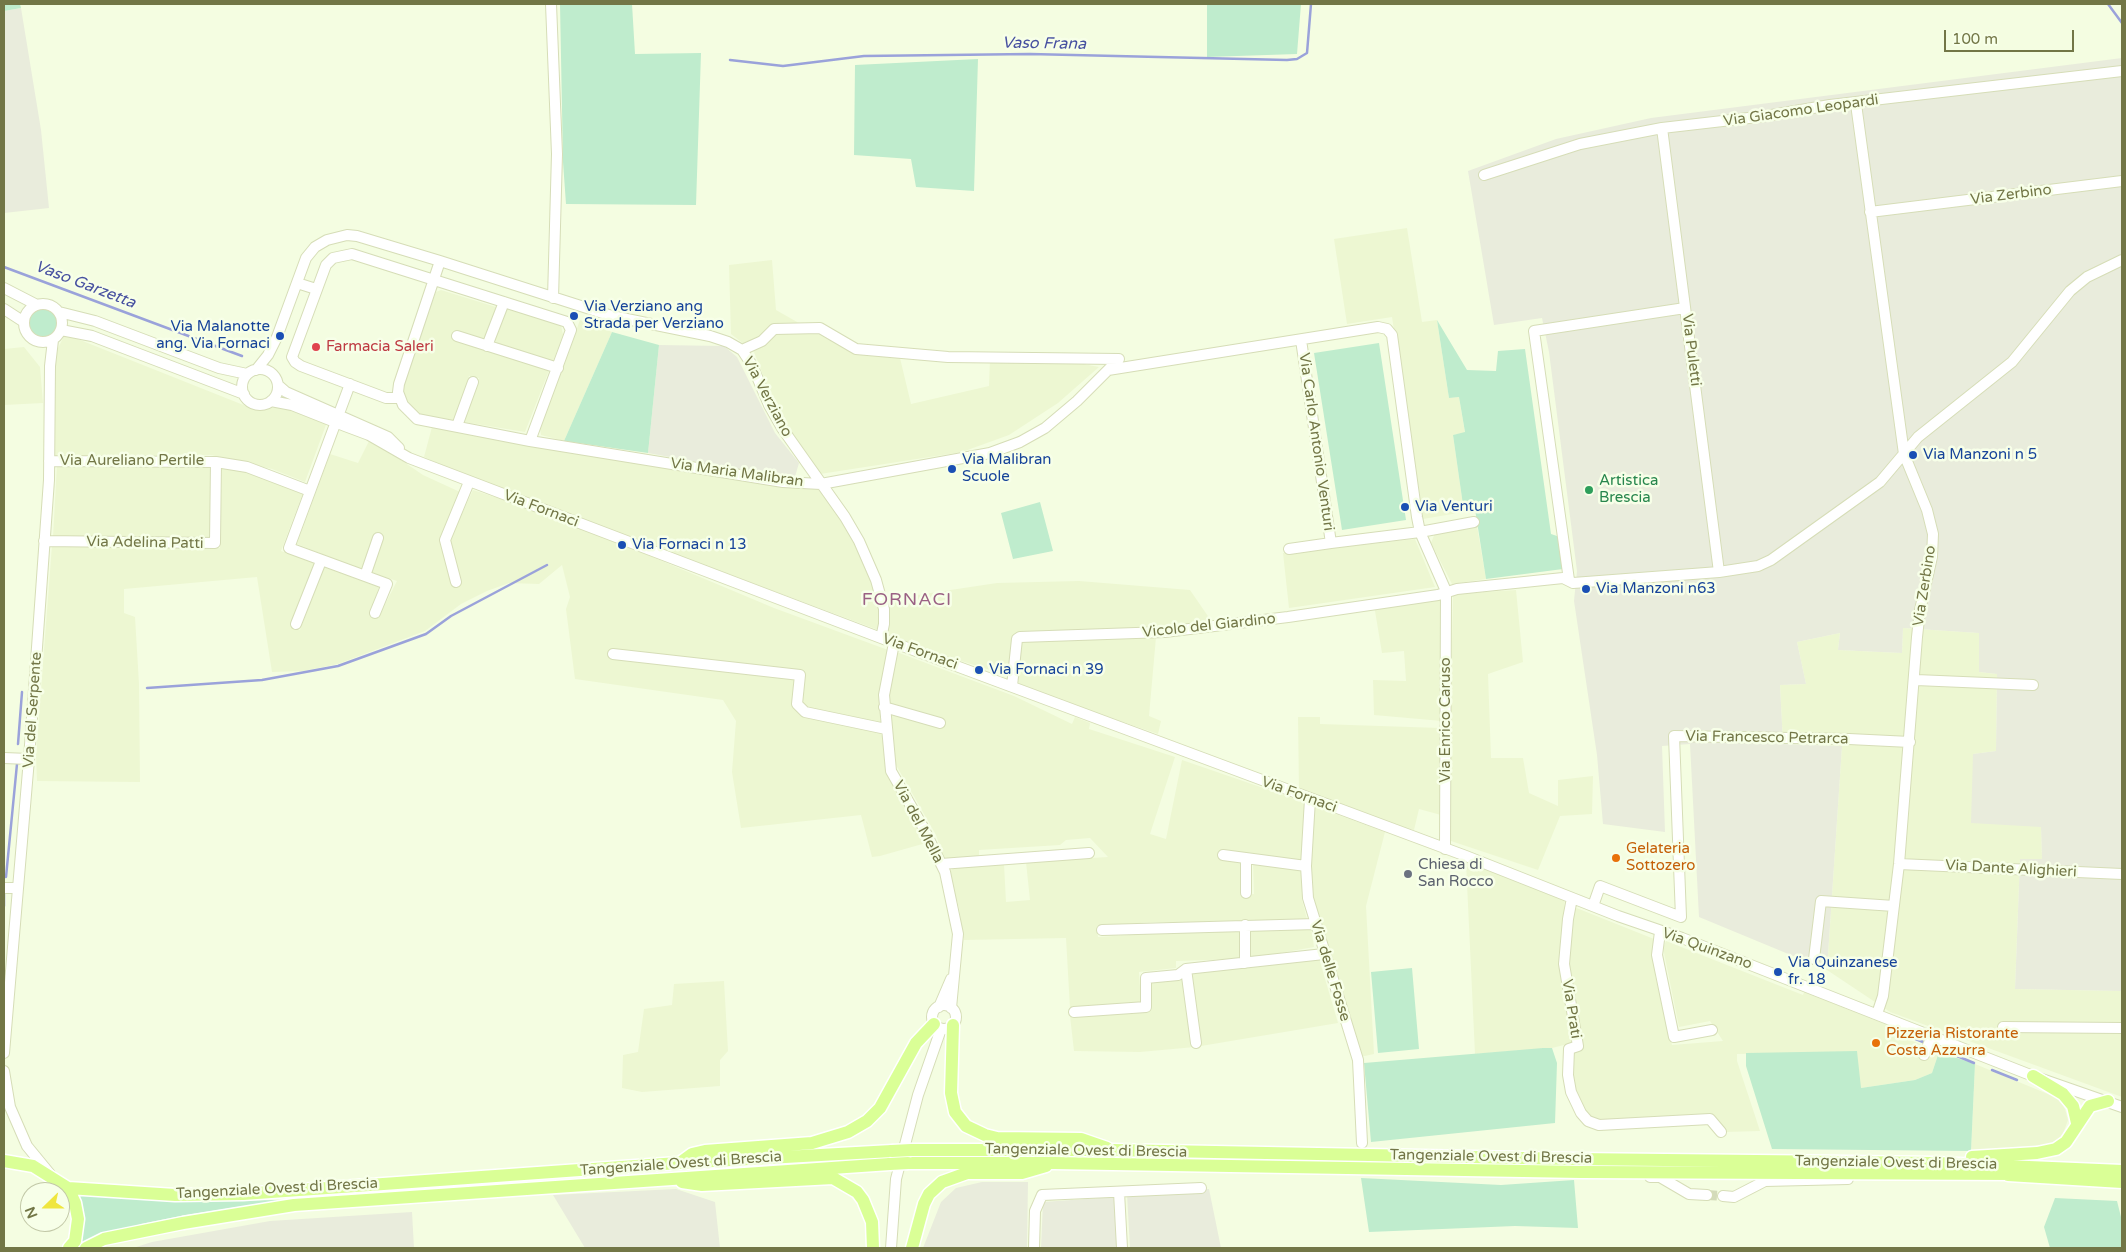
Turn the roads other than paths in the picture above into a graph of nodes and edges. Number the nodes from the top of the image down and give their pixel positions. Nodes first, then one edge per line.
1 (550, 4) edge
2 (2122, 71) edge
3 (1856, 104) junction
4 (1662, 128) junction
5 (1484, 175) dead end
6 (2122, 181) edge
7 (1870, 212) junction
8 (2122, 260) edge
9 (440, 261) junction
10 (434, 281) junction
11 (297, 283) junction
12 (4, 288) edge
13 (316, 289) junction
14 (553, 298) junction
15 (504, 302) junction
16 (37, 305) junction
17 (1685, 308) junction
18 (4, 309) edge
19 (59, 312) junction
20 (24, 322) junction
21 (61, 330) junction
22 (277, 336) junction
23 (457, 336) dead end
24 (53, 340) junction
25 (1301, 340) junction
26 (40, 342) junction
27 (487, 346) junction
28 (742, 350) junction
29 (50, 366) junction
30 (558, 368) junction
31 (1108, 370) junction
32 (252, 372) junction
33 (270, 372) junction
34 (473, 382) dead end
35 (350, 384) junction
36 (278, 385) junction
37 (244, 394) junction
38 (400, 398) junction
39 (271, 401) junction
40 (337, 418) junction
41 (457, 426) junction
42 (530, 441) junction
43 (1904, 454) junction
44 (49, 460) junction
45 (216, 462) junction
46 (469, 482) junction
47 (821, 484) junction
48 (310, 490) junction
49 (1474, 522) dead end
50 (1420, 532) junction
51 (378, 538) dead end
52 (44, 541) junction
53 (1331, 544) junction
54 (1289, 549) dead end
55 (321, 561) junction
56 (1719, 572) junction
57 (365, 576) junction
58 (1569, 580) junction
59 (456, 582) dead end
60 (1446, 591) junction
61 (375, 613) dead end
62 (296, 624) dead end
63 (881, 638) junction
64 (894, 643) junction
65 (613, 654) dead end
66 (1916, 680) junction
67 (2033, 685) dead end
68 (1012, 686) junction
69 (884, 707) junction
70 (940, 723) dead end
71 (886, 729) junction
72 (1910, 742) junction
73 (4, 758) edge
74 (30, 759) junction
75 (1310, 800) junction
76 (1445, 849) junction
77 (1089, 853) dead end
78 (1223, 855) dead end
79 (1246, 859) junction
80 (941, 864) junction
81 (1899, 864) junction
82 (1306, 866) junction
83 (2122, 874) edge
84 (4, 888) edge
85 (18, 888) junction
86 (1246, 893) dead end
87 (1572, 898) junction
88 (1593, 906) junction
89 (1894, 906) junction
90 (1316, 924) junction
91 (1245, 925) junction
92 (1102, 930) dead end
93 (1660, 932) junction
94 (1324, 954) junction
95 (1814, 959) dead end
96 (1245, 964) junction
97 (1186, 969) junction
98 (955, 971) junction
99 (939, 1006) junction
100 (951, 1008) junction
101 (1074, 1012) dead end
102 (1877, 1014) junction
103 (942, 1026) junction
104 (2003, 1026) dead end
105 (2122, 1028) edge
106 (1712, 1030) dead end
107 (1932, 1036) junction
108 (1196, 1043) dead end
109 (4, 1053) edge
110 (1924, 1055) dead end
111 (4, 1072) edge
112 (2033, 1076) junction
113 (2108, 1101) junction
114 (2122, 1107) edge
115 (2077, 1123) junction
116 (1721, 1132) dead end
117 (1362, 1143) dead end
118 (1112, 1150) junction
119 (910, 1157) junction
120 (891, 1158) junction
121 (4, 1161) edge
122 (1054, 1163) junction
123 (1935, 1163) junction
124 (678, 1164) junction
125 (2105, 1170) junction
126 (2122, 1171) edge
127 (1582, 1172) junction
128 (1892, 1174) junction
129 (1996, 1174) junction
130 (52, 1177) junction
131 (670, 1178) junction
132 (59, 1182) edge
133 (2122, 1182) edge
134 (70, 1188) edge
135 (1200, 1188) dead end
136 (1119, 1192) junction
137 (70, 1193) edge
138 (1707, 1195) tunnel mouth
139 (1723, 1196) tunnel mouth
140 (69, 1248) edge
141 (86, 1248) edge
142 (873, 1248) edge
143 (890, 1248) edge
144 (912, 1248) edge
145 (1034, 1248) edge
146 (1122, 1248) edge

1 - 14 street
2 - 3 street, Via Giacomo Leopardi
3 - 4 street, Via Giacomo Leopardi
3 - 7 street, Via Zerbino
4 - 5 street, Via Giacomo Leopardi
4 - 17 street, Via Puletti
6 - 7 street, Via Zerbino
7 - 43 street, Via Zerbino
8 - 43 street
9 - 10 street
9 - 11 street, Via Verziano
9 - 14 street, Via Verziano
10 - 13 street
10 - 15 street
10 - 38 street
11 - 13 street
11 - 22 street, Via Verziano
12 - 16 street
13 - 35 street
14 - 28 street, Via Verziano
15 - 27 street
15 - 30 street
16 - 19 street
16 - 20 street
17 - 56 street, Via Puletti
17 - 58 street
18 - 20 street
19 - 21 street
19 - 32 street
20 - 26 street
21 - 24 street
21 - 37 street, Via Fornaci
22 - 32 street
22 - 33 street
23 - 27 street
24 - 26 street
24 - 29 street, Via del Serpente
25 - 31 street, Via Carlo Antonio Venturi
25 - 50 street, Via Carlo Antonio Venturi
25 - 53 street, Via Carlo Antonio Venturi
26 - 29 street, Via del Serpente
27 - 30 street
28 - 31 street, Via Maria Malibran
28 - 47 street, Via Verziano
29 - 44 street, Via del Serpente
30 - 42 street
31 - 47 street, Via Maria Malibran
32 - 33 street
32 - 37 street
33 - 36 street, Via Fornaci
34 - 41 street
35 - 38 street
35 - 40 street
36 - 39 street
36 - 40 street, Via Fornaci
37 - 39 street, Via Fornaci
38 - 41 street, Via Maria Malibran
39 - 40 street, Via Fornaci
40 - 46 street, Via Fornaci
40 - 48 street
41 - 42 street, Via Maria Malibran
42 - 47 street, Via Maria Malibran
43 - 56 street
43 - 66 street, Via Zerbino
44 - 45 street, Via Aureliano Pertile
44 - 52 street, Via del Serpente
45 - 48 street
45 - 52 street, Via Adelina Patti
46 - 59 street
46 - 63 street, Via Fornaci
47 - 63 street, Via Verziano
48 - 55 street
49 - 50 street
50 - 53 street, Via Carlo Antonio Venturi
50 - 60 street, Via Carlo Antonio Venturi
51 - 57 street
52 - 74 street, Via del Serpente
53 - 54 street, Via Carlo Antonio Venturi
55 - 57 street
55 - 62 street
56 - 58 street
57 - 61 street
58 - 60 street
60 - 68 street, Vicolo del Giardino
60 - 76 street, Via Enrico Caruso
63 - 64 street, Via Fornaci
64 - 68 street, Via Fornaci
64 - 69 street, Via del Mella
65 - 71 street
66 - 67 street
66 - 72 street, Via Zerbino
68 - 75 street, Via Fornaci
69 - 70 street
69 - 71 street, Via del Mella
71 - 80 street, Via del Mella
72 - 81 street, Via Zerbino
72 - 88 street, Via Francesco Petrarca
73 - 74 street
74 - 85 street, Via del Serpente
75 - 76 street, Via Fornaci
75 - 82 street, Via delle Fosse
76 - 87 street, Via Fornaci
77 - 80 street
78 - 79 street
79 - 82 street
79 - 86 street
80 - 98 street, Via del Mella
81 - 83 street, Via Dante Alighieri
81 - 89 street, Via Zerbino
82 - 90 street, Via delle Fosse
84 - 85 street
85 - 109 street, Via del Serpente
87 - 88 street, Via Quinzano
87 - 116 street, Via Prati
88 - 93 street, Via Quinzano
89 - 95 street
89 - 102 street, Via Zerbino
90 - 91 street
90 - 94 street, Via delle Fosse
91 - 92 street
91 - 96 street
93 - 102 street, Via Quinzano
93 - 106 street
94 - 96 street
94 - 117 street, Via delle Fosse
96 - 97 street
97 - 101 street
97 - 108 street
98 - 99 street, Via del Mella
98 - 100 street, Via del Mella
99 - 100 street
99 - 103 street, Via del Mella
100 - 103 street, Via del Mella
102 - 107 street, Via Quinzano
103 - 118 main road
103 - 124 main road
103 - 143 street, Via del Mella
104 - 105 street
107 - 110 street
107 - 112 street, Via Quinzano
111 - 130 street
112 - 113 street, Via Quinzano
112 - 115 main road
113 - 114 street, Via Quinzano
113 - 115 main road
115 - 123 main road
118 - 119 main road, Tangenziale Ovest di Brescia
118 - 123 main road, Tangenziale Ovest di Brescia
119 - 120 main road, Tangenziale Ovest di Brescia, bridge
119 - 122 main road, Tangenziale Ovest di Brescia
120 - 124 main road, Tangenziale Ovest di Brescia
120 - 131 main road, Tangenziale Ovest di Brescia
121 - 130 main road
122 - 127 main road, Tangenziale Ovest di Brescia
122 - 144 main road
123 - 125 main road, Tangenziale Ovest di Brescia
124 - 134 main road, Tangenziale Ovest di Brescia
125 - 126 main road, Tangenziale Ovest di Brescia
125 - 129 main road, Tangenziale Ovest di Brescia
127 - 128 main road, Tangenziale Ovest di Brescia
127 - 138 street
128 - 129 main road, Tangenziale Ovest di Brescia
128 - 139 street
129 - 133 main road
130 - 132 main road
131 - 141 main road, Tangenziale Ovest di Brescia
131 - 142 main road
135 - 136 street
136 - 145 street
136 - 146 street
137 - 140 main road

